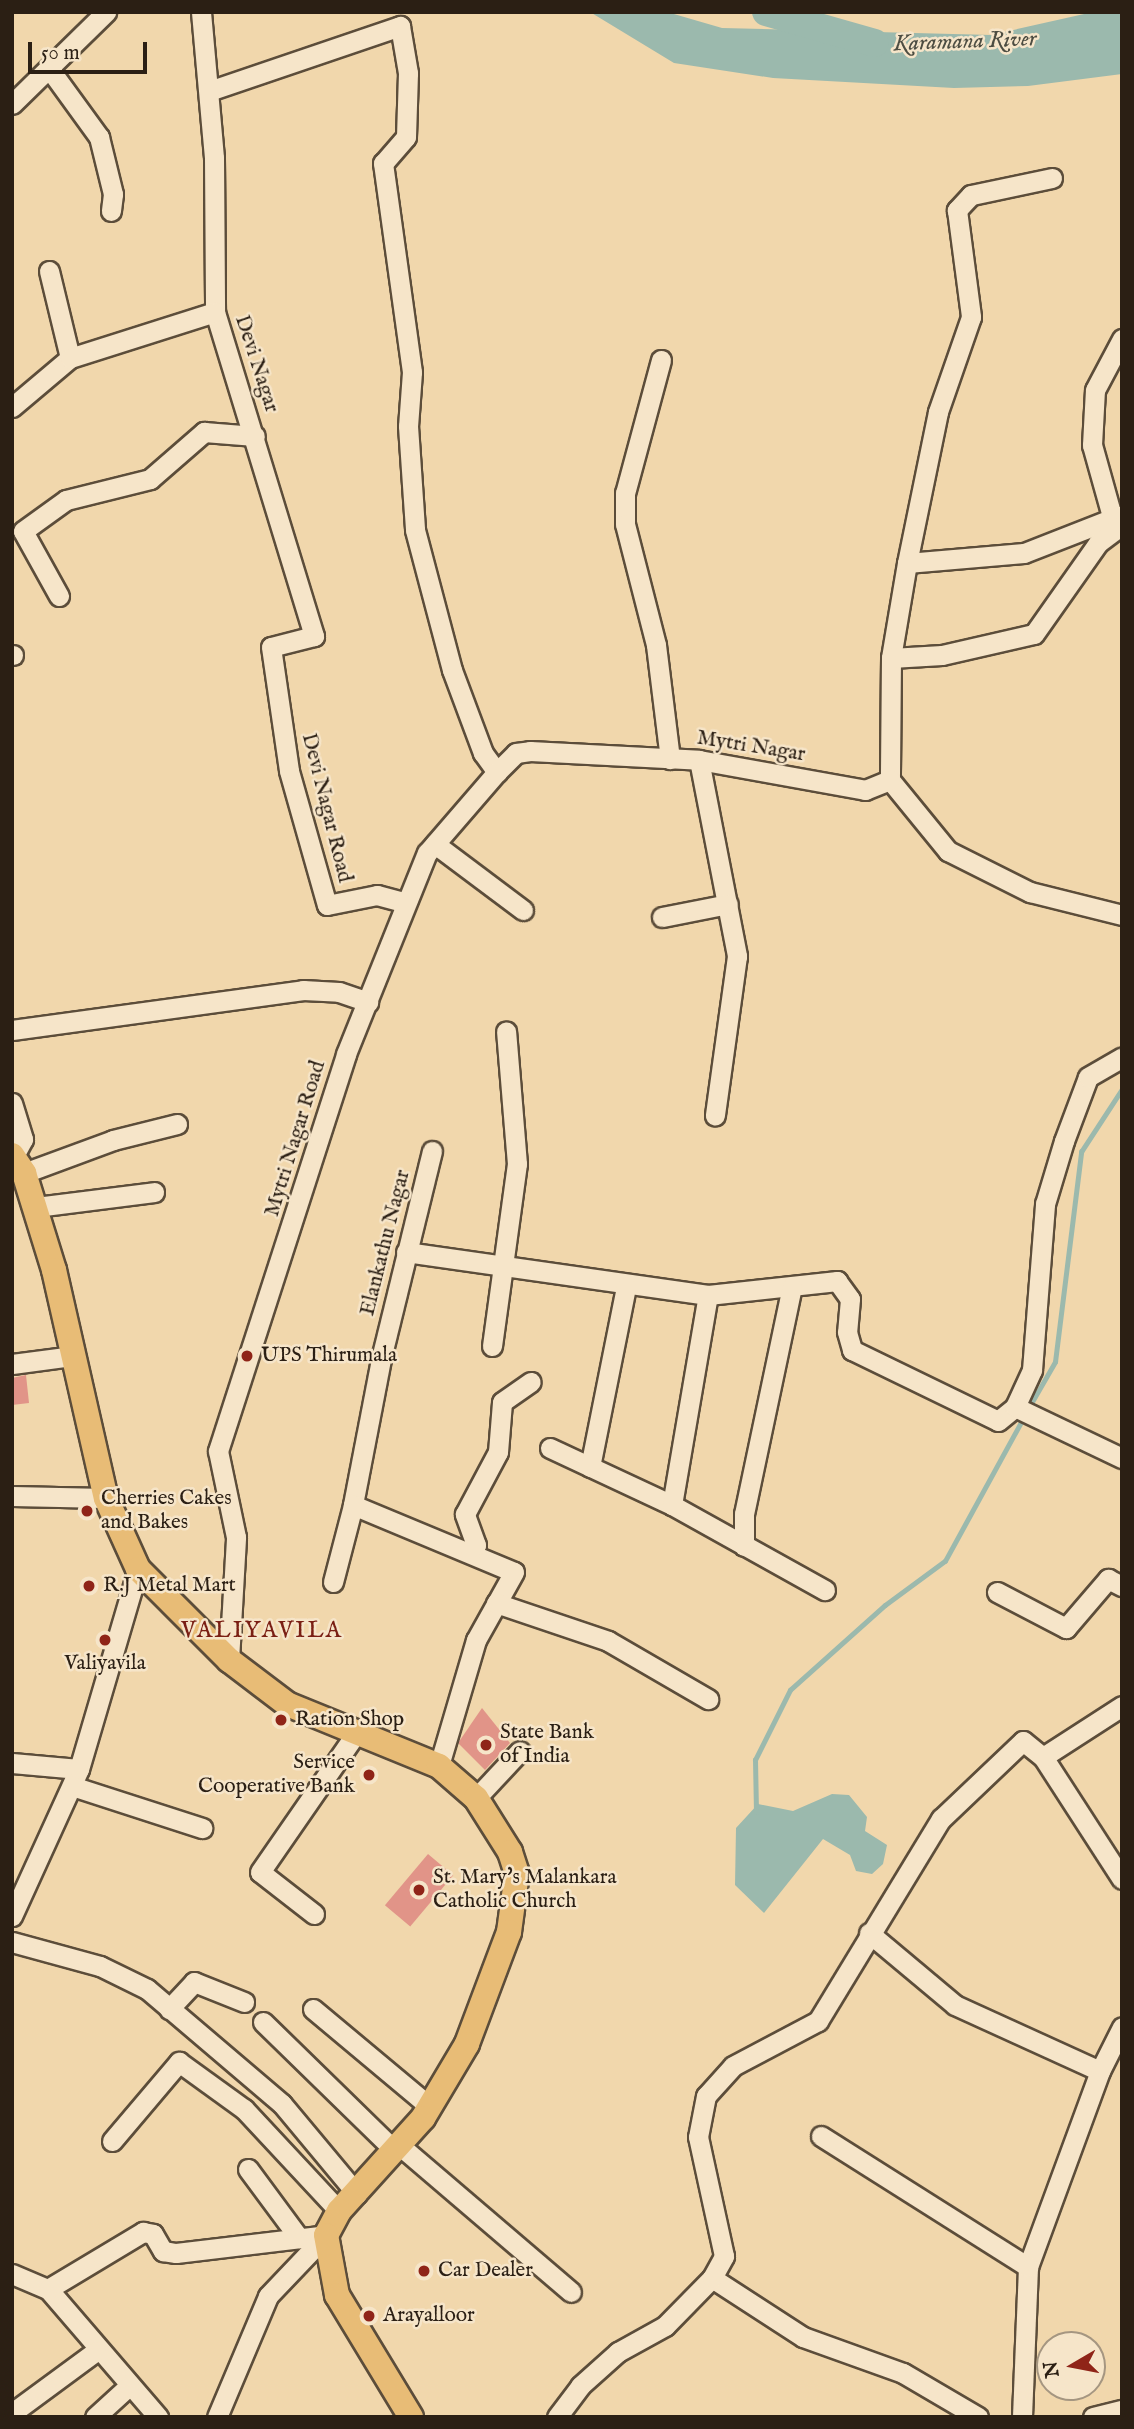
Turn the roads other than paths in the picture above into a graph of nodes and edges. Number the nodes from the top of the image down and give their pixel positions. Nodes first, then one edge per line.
1 (106, 12) edge
2 (201, 12) edge
3 (51, 71) junction
4 (209, 91) junction
5 (12, 104) edge
6 (1052, 178) dead end
7 (111, 211) dead end
8 (49, 271) dead end
9 (215, 312) junction
10 (1122, 339) edge
11 (69, 358) junction
12 (661, 360) dead end
13 (12, 407) edge
14 (255, 436) junction
15 (1119, 520) edge
16 (907, 563) junction
17 (59, 596) dead end
18 (299, 597) joint
19 (891, 658) junction
20 (601, 752) joint
21 (670, 759) junction
22 (699, 761) junction
23 (497, 772) junction
24 (890, 780) junction
25 (435, 844) junction
26 (404, 902) junction
27 (728, 904) junction
28 (523, 910) dead end
29 (1122, 915) edge
30 (662, 917) dead end
31 (368, 1003) junction
32 (12, 1030) edge
33 (506, 1031) dead end
34 (1122, 1056) edge
35 (12, 1103) edge
36 (715, 1115) dead end
37 (177, 1124) dead end
38 (432, 1151) dead end
39 (17, 1161) edge
40 (154, 1192) dead end
41 (36, 1207) junction
42 (406, 1252) junction
43 (502, 1269) junction
44 (626, 1287) junction
45 (792, 1287) junction
46 (708, 1295) junction
47 (492, 1346) dead end
48 (73, 1356) junction
49 (12, 1364) edge
50 (531, 1382) dead end
51 (1015, 1407) junction
52 (550, 1448) dead end
53 (1122, 1458) edge
54 (590, 1467) junction
55 (12, 1496) edge
56 (106, 1497) junction
57 (353, 1505) junction
58 (672, 1505) junction
59 (744, 1546) junction
60 (470, 1553) junction
61 (138, 1569) junction
62 (333, 1582) dead end
63 (1122, 1586) edge
64 (825, 1590) dead end
65 (997, 1592) dead end
66 (496, 1603) junction
67 (229, 1660) junction
68 (708, 1699) dead end
69 (1122, 1706) edge
70 (355, 1735) junction
71 (520, 1751) dead end
72 (1043, 1757) junction
73 (12, 1763) edge
74 (439, 1766) junction
75 (75, 1778) junction
76 (477, 1798) junction
77 (202, 1828) dead end
78 (1122, 1879) edge
79 (314, 1914) dead end
80 (12, 1916) edge
81 (869, 1933) junction
82 (12, 1942) edge
83 (244, 2002) dead end
84 (169, 2009) junction
85 (313, 2009) dead end
86 (263, 2022) dead end
87 (1122, 2027) edge
88 (1100, 2071) junction
89 (430, 2106) junction
90 (821, 2136) dead end
91 (112, 2141) dead end
92 (396, 2147) junction
93 (248, 2169) dead end
94 (357, 2194) junction
95 (339, 2211) junction
96 (326, 2235) junction
97 (299, 2238) junction
98 (1028, 2267) junction
99 (12, 2274) edge
100 (712, 2278) junction
101 (48, 2290) junction
102 (571, 2292) dead end
103 (96, 2351) junction
104 (129, 2386) junction
105 (1122, 2410) edge
106 (12, 2413) edge
107 (95, 2417) edge
108 (158, 2417) edge
109 (217, 2417) edge
110 (411, 2417) edge
111 (557, 2417) edge
112 (978, 2417) edge
113 (1022, 2417) edge
114 (1093, 2417) edge

1 - 3 street
2 - 4 street, Devi Nagar
3 - 5 street
3 - 7 street
4 - 9 street, Devi Nagar
4 - 23 street
6 - 16 street
8 - 11 street
9 - 11 street
9 - 14 street, Devi Nagar
10 - 15 street
11 - 13 street
12 - 21 street
14 - 17 street
14 - 18 street, Devi Nagar
15 - 16 street
15 - 19 street
16 - 19 street
18 - 26 street, Devi Nagar Road
19 - 24 street
20 - 21 street, Mytri Nagar
20 - 23 street, Mytri Nagar Road
21 - 22 street, Mytri Nagar
22 - 24 street, Mytri Nagar
22 - 27 street
23 - 25 street, Mytri Nagar Road
24 - 29 street
25 - 26 street, Mytri Nagar Road
25 - 28 street
26 - 31 street, Mytri Nagar Road
27 - 30 street
27 - 36 street
31 - 32 street
31 - 67 street, Mytri Nagar Road
33 - 43 street
34 - 51 street
35 - 39 street
37 - 39 street
38 - 42 street, Elankathu Nagar
39 - 41 main road
40 - 41 street
41 - 48 main road
42 - 43 street
42 - 57 street, Elankathu Nagar
43 - 44 street
43 - 47 street
44 - 46 street
44 - 54 street
45 - 46 street
45 - 51 street
45 - 59 street
46 - 58 street
48 - 49 street
48 - 56 main road
50 - 60 street
51 - 53 street
52 - 54 street
54 - 58 street
55 - 56 street
56 - 61 main road
57 - 60 street
57 - 62 street, Elankathu Nagar
58 - 59 street
59 - 64 street
60 - 66 street
61 - 67 main road
61 - 75 street
63 - 65 street
66 - 68 street
66 - 74 street
67 - 70 main road
69 - 72 street
70 - 74 main road
70 - 79 street
71 - 76 street
72 - 78 street
72 - 81 street
73 - 75 street
74 - 76 main road
75 - 77 street
75 - 80 street
76 - 89 main road
81 - 88 street
81 - 100 street
82 - 84 street
83 - 84 street
84 - 94 street
85 - 89 street
86 - 92 street
87 - 88 street
88 - 98 street
89 - 92 main road
90 - 98 street
91 - 95 street
92 - 94 main road
92 - 102 street
93 - 97 street
94 - 95 main road
95 - 96 main road
96 - 97 street
96 - 109 street
96 - 110 main road
97 - 101 street
98 - 113 street
99 - 101 street
100 - 111 street
100 - 112 street
101 - 103 street
103 - 104 street
103 - 106 street
104 - 107 street
104 - 108 street
105 - 114 street

